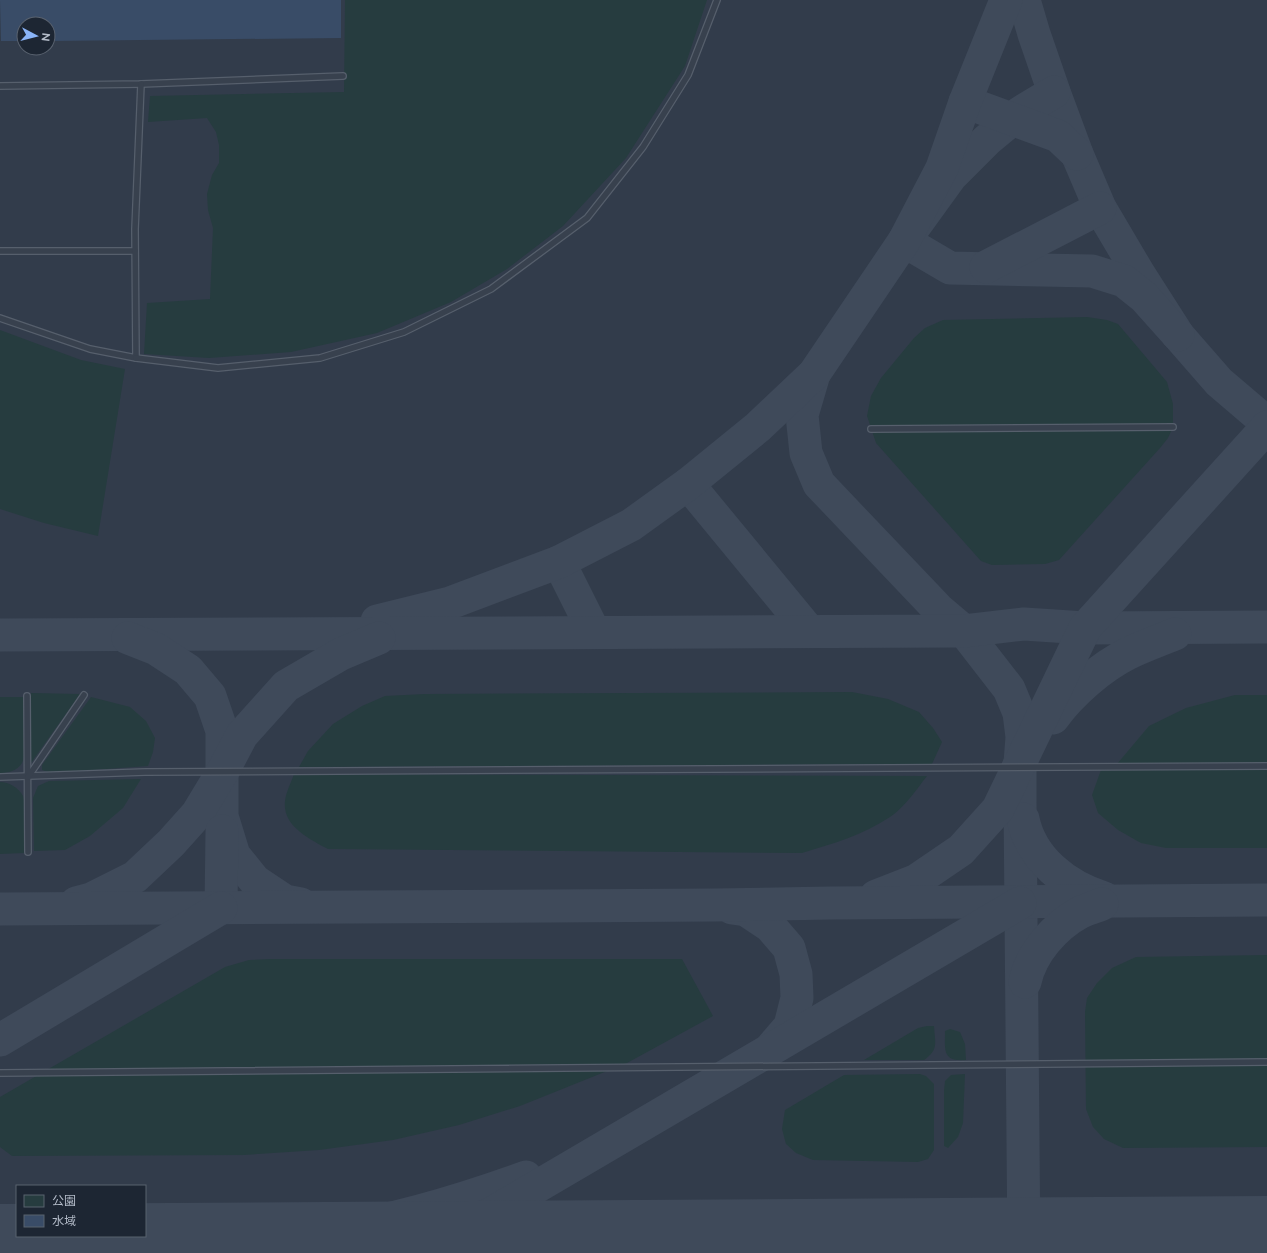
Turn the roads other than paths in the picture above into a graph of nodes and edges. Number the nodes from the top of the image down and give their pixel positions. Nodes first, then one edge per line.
1 (717, 0) edge
2 (343, 76) dead end
3 (141, 84) junction
4 (0, 86) edge
5 (135, 250) junction
6 (0, 251) edge
7 (0, 318) edge
8 (136, 358) junction
9 (1173, 427) dead end
10 (870, 429) dead end
11 (84, 695) dead end
12 (27, 696) dead end
13 (1267, 766) edge
14 (0, 777) edge
15 (28, 777) junction
16 (28, 852) dead end
17 (1267, 1062) edge
18 (0, 1073) edge

1 - 8 lane
2 - 3 lane
3 - 4 lane
3 - 5 lane
5 - 6 lane
5 - 8 lane
7 - 8 lane
9 - 10 lane
11 - 15 lane
12 - 15 lane
13 - 15 lane
14 - 15 lane
15 - 16 lane
17 - 18 lane

